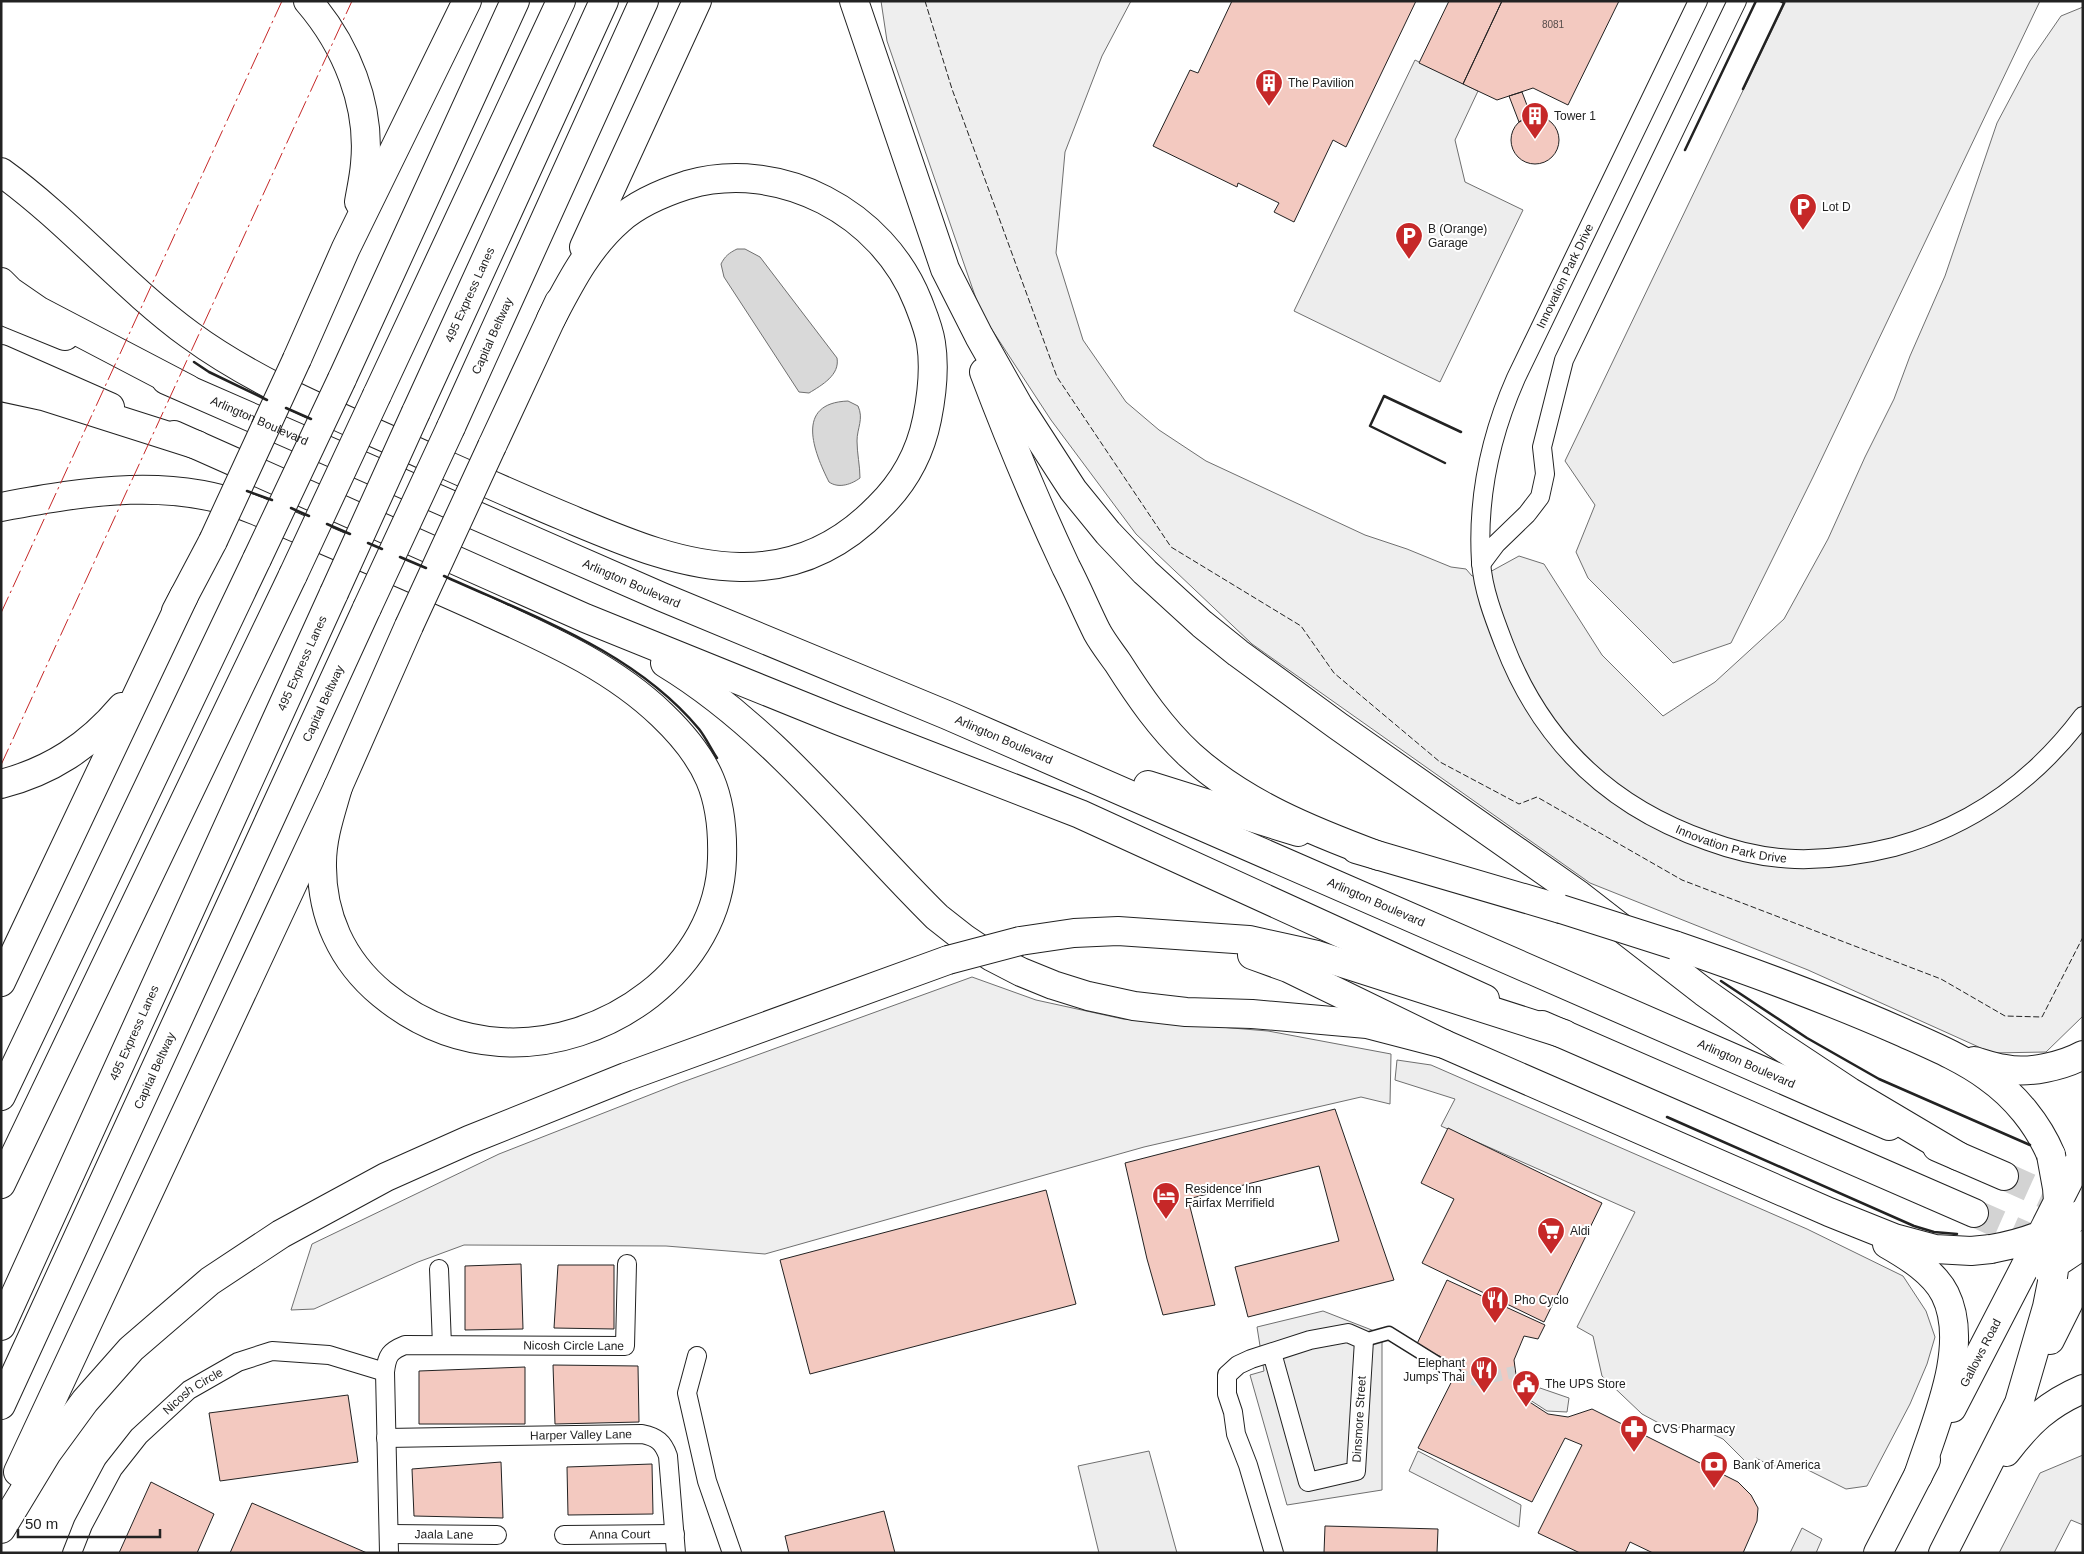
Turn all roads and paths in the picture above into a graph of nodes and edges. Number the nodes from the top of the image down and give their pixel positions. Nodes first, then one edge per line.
1 (308, 1) edge
2 (467, 1) edge
3 (515, 1) edge
4 (561, 1) edge
5 (604, 1) edge
6 (644, 1) edge
7 (697, 1) edge
8 (854, 1) edge
9 (1698, 1) edge
10 (1737, 1) edge
11 (1, 172) edge
12 (346, 248) junction
13 (945, 269) junction
14 (1, 282) edge
15 (1, 310) edge
16 (551, 318) junction
17 (1, 359) edge
18 (1, 387) edge
19 (188, 389) junction
20 (197, 445) junction
21 (1528, 468) dead end
22 (1545, 474) junction
23 (1, 507) edge
24 (1481, 564) junction
25 (184, 596) junction
26 (585, 618) junction
27 (946, 715) junction
28 (2083, 716) edge
29 (1, 784) edge
30 (338, 787) junction
31 (1379, 856) junction
32 (1204, 938) junction
33 (1, 982) edge
34 (1564, 1034) junction
35 (1444, 1044) junction
36 (1937, 1048) junction
37 (2083, 1055) edge
38 (1, 1096) edge
39 (1958, 1156) junction
40 (2079, 1160) edge
41 (2004, 1176) tunnel mouth
42 (1, 1184) edge
43 (2058, 1200) junction
44 (1829, 1212) junction
45 (1974, 1213) tunnel mouth
46 (2061, 1226) edge
47 (2083, 1245) edge
48 (627, 1264) dead end
49 (439, 1269) dead end
50 (2056, 1273) edge
51 (1, 1326) edge
52 (1364, 1340) junction
53 (442, 1345) junction
54 (1272, 1353) junction
55 (697, 1356) dead end
56 (385, 1372) junction
57 (1455, 1374) tunnel mouth
58 (2083, 1389) edge
59 (1, 1405) edge
60 (386, 1438) junction
61 (1918, 1476) junction
62 (1974, 1491) junction
63 (1, 1510) edge
64 (1, 1529) edge
65 (390, 1534) junction
66 (675, 1534) junction
67 (497, 1535) dead end
68 (564, 1535) dead end
69 (72, 1553) edge
70 (389, 1553) edge
71 (676, 1553) edge
72 (732, 1553) edge
73 (1274, 1553) edge
74 (1878, 1553) edge
75 (1944, 1553) edge

1 - 12 main road
2 - 12 main road
3 - 38 main road, bridge
4 - 42 main road, bridge
5 - 51 main road, 495 Express Lanes, bridge
6 - 59 main road, Capital Beltway, bridge
7 - 16 main road
8 - 13 main road
9 - 24 street, Innovation Park Drive
10 - 22 street
11 - 16 main road
12 - 25 main road, bridge
13 - 31 main road
13 - 39 main road
14 - 19 main road
15 - 19 main road, Arlington Boulevard
16 - 30 main road, bridge
17 - 20 main road
18 - 20 main road
19 - 27 main road, Arlington Boulevard
20 - 26 main road
21 - 22 street
22 - 24 street
23 - 30 main road
24 - 28 street, Innovation Park Drive
25 - 29 main road
25 - 33 main road
26 - 34 main road
26 - 35 main road
27 - 31 main road
27 - 39 main road, Arlington Boulevard
30 - 63 main road
31 - 36 main road, bridge
32 - 34 main road
32 - 35 main road
32 - 64 main road, bridge
34 - 45 main road
35 - 44 main road
36 - 37 main road
36 - 43 main road, bridge
39 - 41 main road, Arlington Boulevard
40 - 43 main road, Gallows Road, bridge
43 - 46 main road, Gallows Road, bridge
44 - 46 main road, bridge
44 - 61 main road
46 - 50 main road, Gallows Road, bridge
47 - 50 main road, bridge
48 - 53 street, Nicosh Circle Lane
49 - 53 street
50 - 61 main road, Gallows Road
50 - 62 main road
52 - 54 street
52 - 54 street, Dinsmore Street
52 - 57 street
53 - 56 street, Nicosh Circle Lane
54 - 73 street
55 - 72 street
56 - 60 street, Nicosh Circle Lane
56 - 69 street, Nicosh Circle
58 - 62 main road
60 - 65 street, Nicosh Circle Lane
60 - 66 street, Harper Valley Lane
61 - 74 main road, Gallows Road
62 - 75 main road
65 - 67 street, Jaala Lane
65 - 70 street, Nicosh Circle Lane
66 - 68 street, Anna Court
66 - 71 street, Harper Valley Lane

